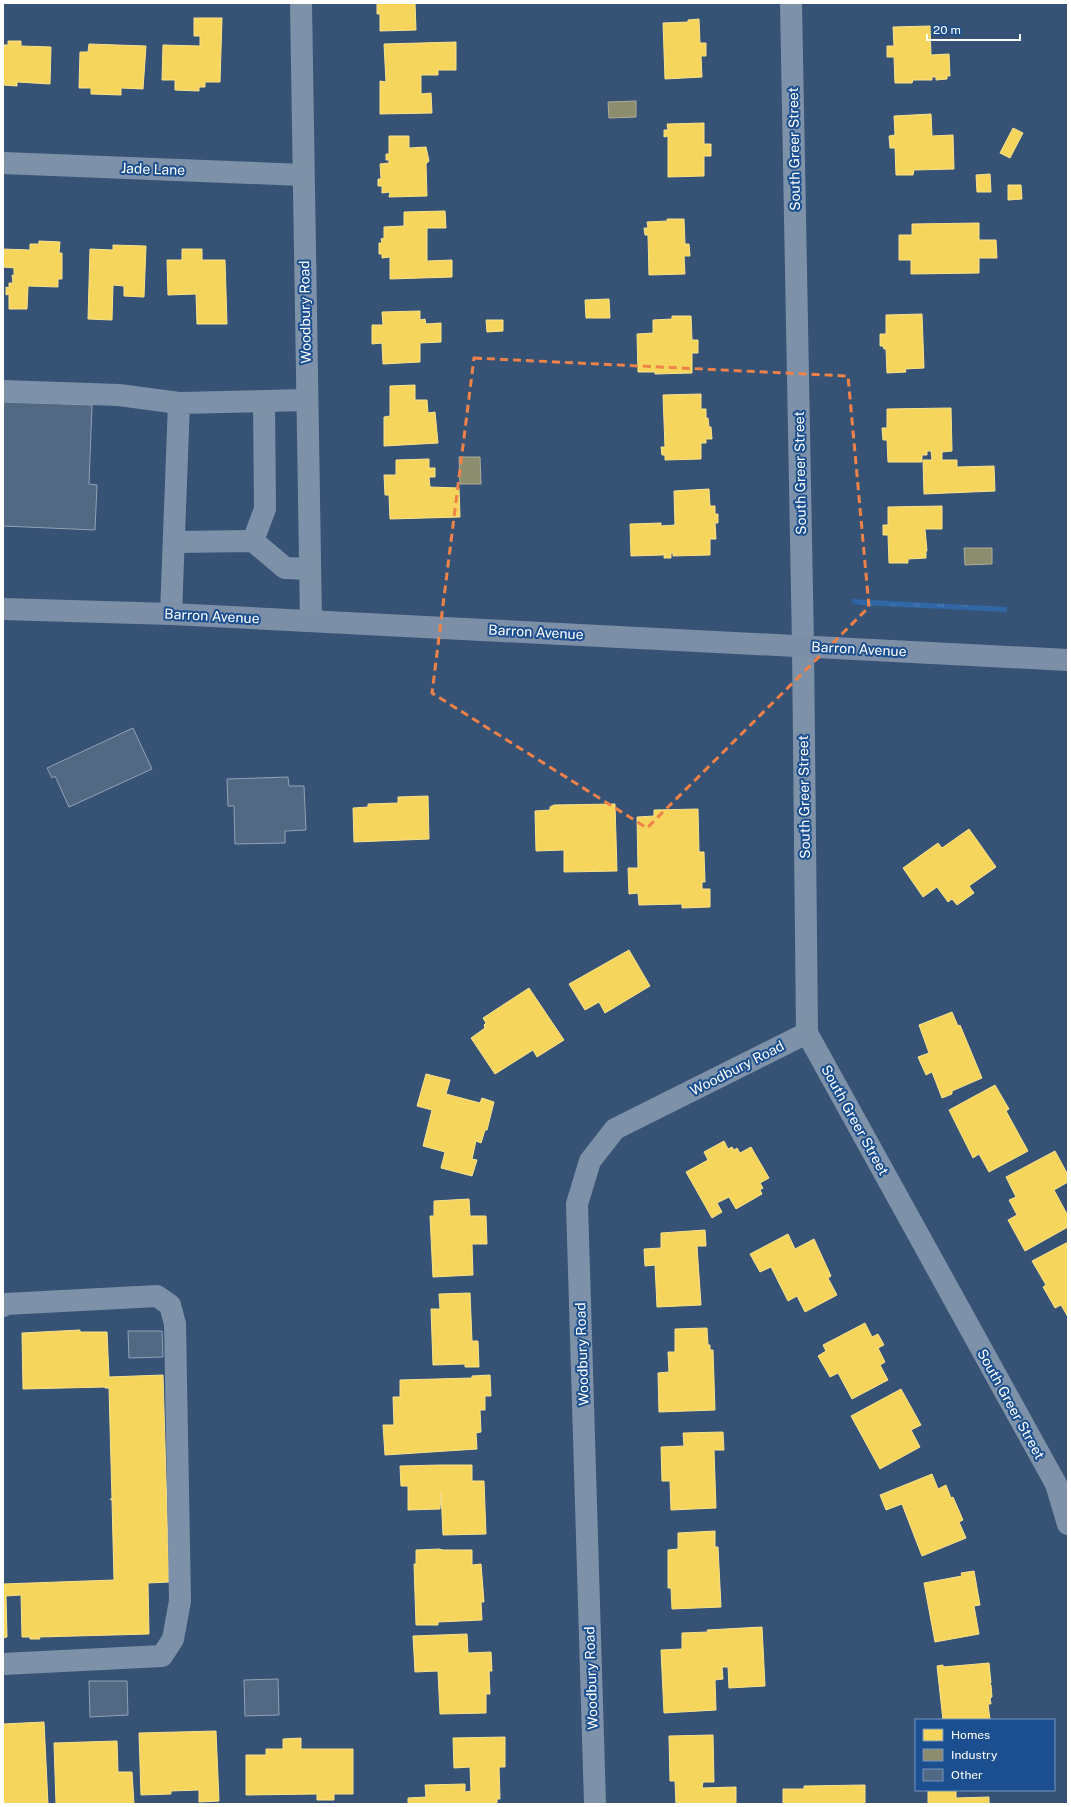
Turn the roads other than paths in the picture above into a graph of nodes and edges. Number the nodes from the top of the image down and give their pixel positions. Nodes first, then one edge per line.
1 (301, 3) edge
2 (792, 3) edge
3 (3, 163) edge
4 (303, 175) junction
5 (3, 391) edge
6 (307, 400) junction
7 (264, 401) junction
8 (179, 403) junction
9 (253, 541) junction
10 (174, 542) junction
11 (310, 570) junction
12 (3, 610) edge
13 (172, 614) junction
14 (310, 621) junction
15 (803, 645) junction
16 (1068, 660) edge
17 (807, 1033) junction
18 (3, 1306) edge
19 (1068, 1524) edge
20 (3, 1664) edge
21 (595, 1804) edge

1 - 4 street, Woodbury Road
2 - 15 street, South Greer Street
3 - 4 street, Jade Lane
4 - 6 street, Woodbury Road
5 - 8 street
6 - 7 street
6 - 11 street, Woodbury Road
7 - 8 street
7 - 9 street
8 - 10 street
9 - 10 street
9 - 11 street
10 - 13 street
11 - 14 street, Woodbury Road
12 - 13 main road, Barron Avenue
13 - 14 main road, Barron Avenue
14 - 15 main road, Barron Avenue
15 - 16 main road, Barron Avenue
15 - 17 street, South Greer Street
17 - 19 street, South Greer Street
17 - 21 street, Woodbury Road
18 - 20 street

